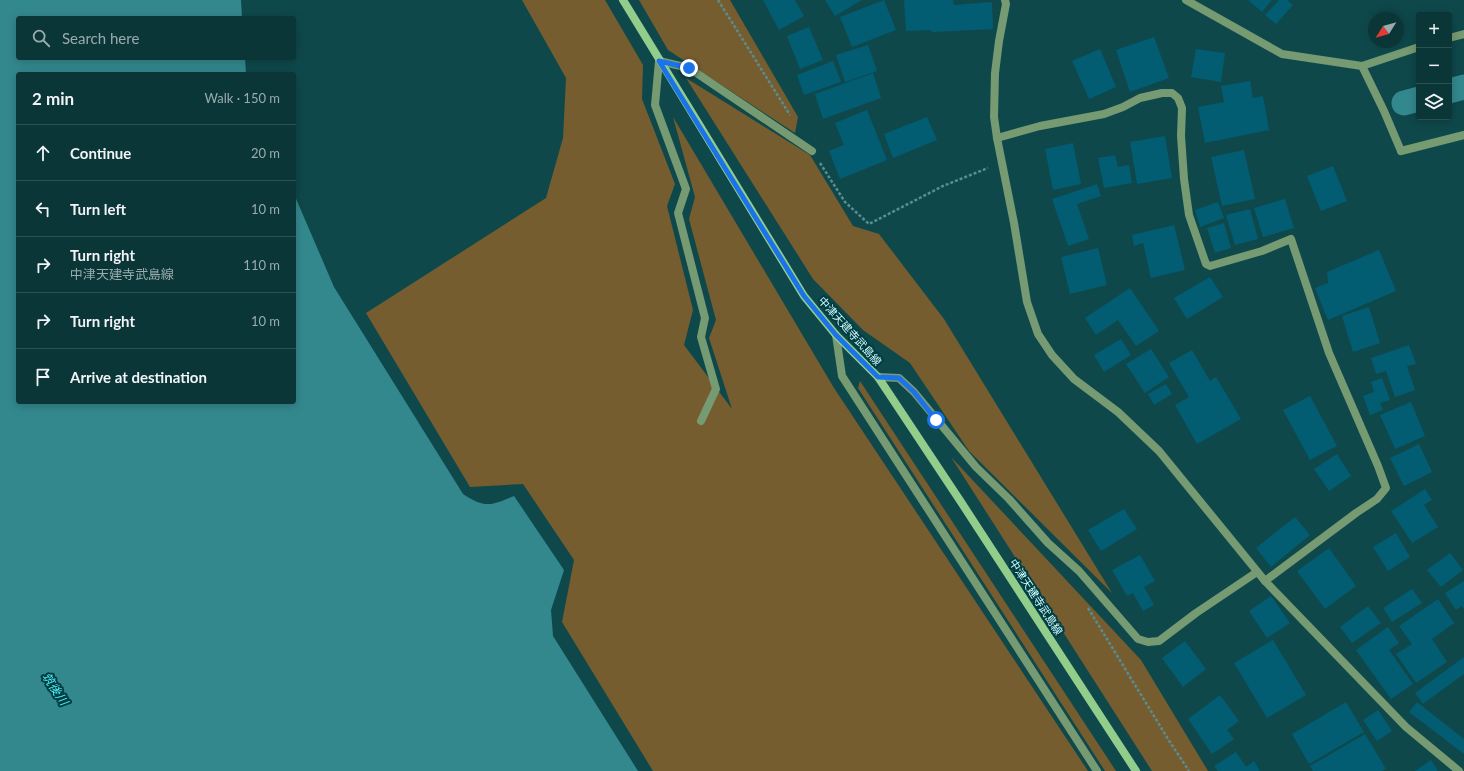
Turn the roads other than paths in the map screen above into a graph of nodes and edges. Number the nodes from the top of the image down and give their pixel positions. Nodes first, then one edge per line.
1 (623, 0) edge
2 (1005, 0) edge
3 (1186, 0) edge
4 (1464, 34) edge
5 (1452, 37) edge
6 (1416, 48) edge
7 (659, 61) junction
8 (1362, 66) junction
9 (1464, 135) edge
10 (996, 138) junction
11 (812, 152) road end
12 (836, 335) junction
13 (878, 377) junction
14 (701, 421) dead end
15 (1257, 572) junction
16 (1265, 581) junction
17 (1097, 771) edge
18 (1136, 771) edge
19 (1459, 771) edge

1 - 7 main road, 中津天建寺武島線
2 - 10 street
3 - 8 street
4 - 5 street
6 - 8 street
7 - 11 street
7 - 12 main road, 中津天建寺武島線
7 - 14 street
8 - 9 street
10 - 15 street
10 - 16 street
12 - 13 main road, 中津天建寺武島線
12 - 17 street
13 - 15 street
13 - 18 main road, 中津天建寺武島線
15 - 16 street
16 - 19 street

